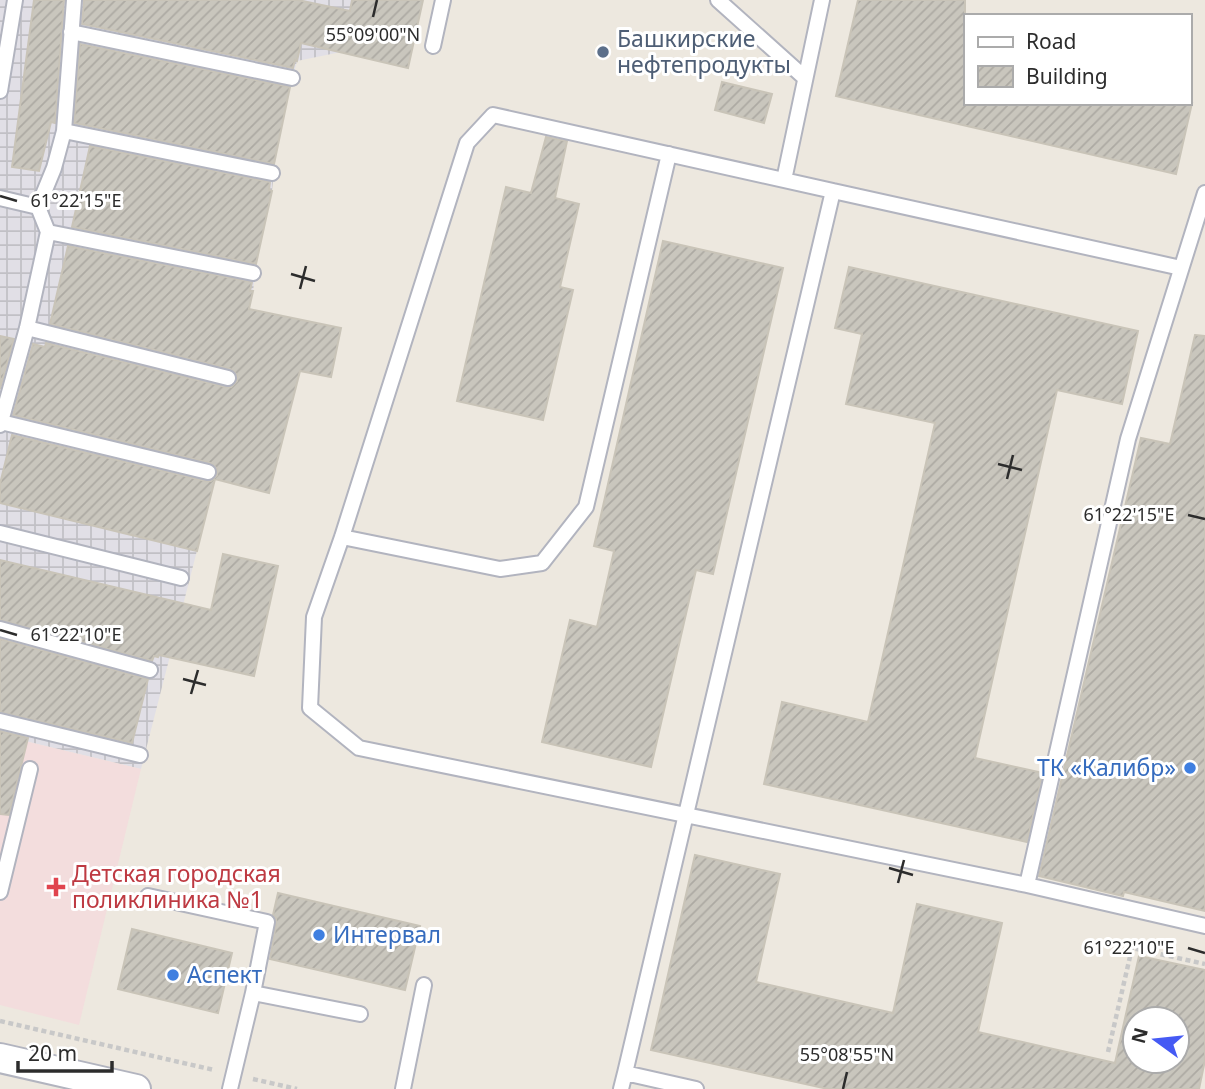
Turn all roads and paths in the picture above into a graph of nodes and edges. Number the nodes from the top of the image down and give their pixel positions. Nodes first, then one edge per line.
1 (15, 0) edge
2 (74, 0) edge
3 (443, 0) edge
4 (718, 0) edge
5 (822, 0) edge
6 (71, 32) junction
7 (433, 46) dead end
8 (292, 78) dead end
9 (805, 78) junction
10 (0, 91) edge
11 (64, 131) junction
12 (669, 154) junction
13 (272, 173) dead end
14 (784, 180) junction
15 (833, 191) junction
16 (1205, 193) edge
17 (0, 198) edge
18 (38, 207) junction
19 (48, 232) junction
20 (1181, 268) junction
21 (253, 273) dead end
22 (27, 328) junction
23 (228, 378) dead end
24 (0, 423) edge
25 (208, 472) dead end
26 (0, 533) edge
27 (342, 537) junction
28 (181, 578) dead end
29 (0, 629) edge
30 (150, 670) dead end
31 (0, 721) edge
32 (140, 755) dead end
33 (30, 769) dead end
34 (686, 816) junction
35 (1027, 885) junction
36 (0, 892) edge
37 (148, 896) dead end
38 (1205, 926) edge
39 (1205, 964) edge
40 (424, 985) dead end
41 (253, 993) junction
42 (360, 1014) dead end
43 (0, 1021) edge
44 (1108, 1052) dead end
45 (0, 1058) edge
46 (625, 1073) junction
47 (232, 1082) edge
48 (136, 1089) edge
49 (297, 1089) edge
50 (403, 1089) edge
51 (621, 1089) edge
52 (696, 1089) edge

1 - 10 lane
2 - 6 lane
3 - 7 lane
4 - 9 lane
5 - 9 lane
6 - 8 lane
6 - 11 lane
9 - 14 lane
11 - 13 lane
11 - 18 lane
12 - 14 lane
12 - 27 lane
12 - 27 lane
14 - 15 lane
15 - 20 lane
15 - 34 lane
16 - 20 lane
17 - 18 lane
18 - 19 lane
19 - 21 lane
19 - 22 lane
20 - 35 lane
22 - 23 lane
22 - 24 lane
24 - 25 lane
26 - 28 lane
27 - 34 lane
29 - 30 lane
31 - 32 lane
33 - 36 lane
34 - 35 lane
34 - 46 lane
35 - 38 lane
37 - 41 lane
39 - 44 path
40 - 50 lane
41 - 42 lane
41 - 47 lane
43 - 47 path
45 - 48 street
46 - 51 lane
46 - 52 lane
47 - 49 path

